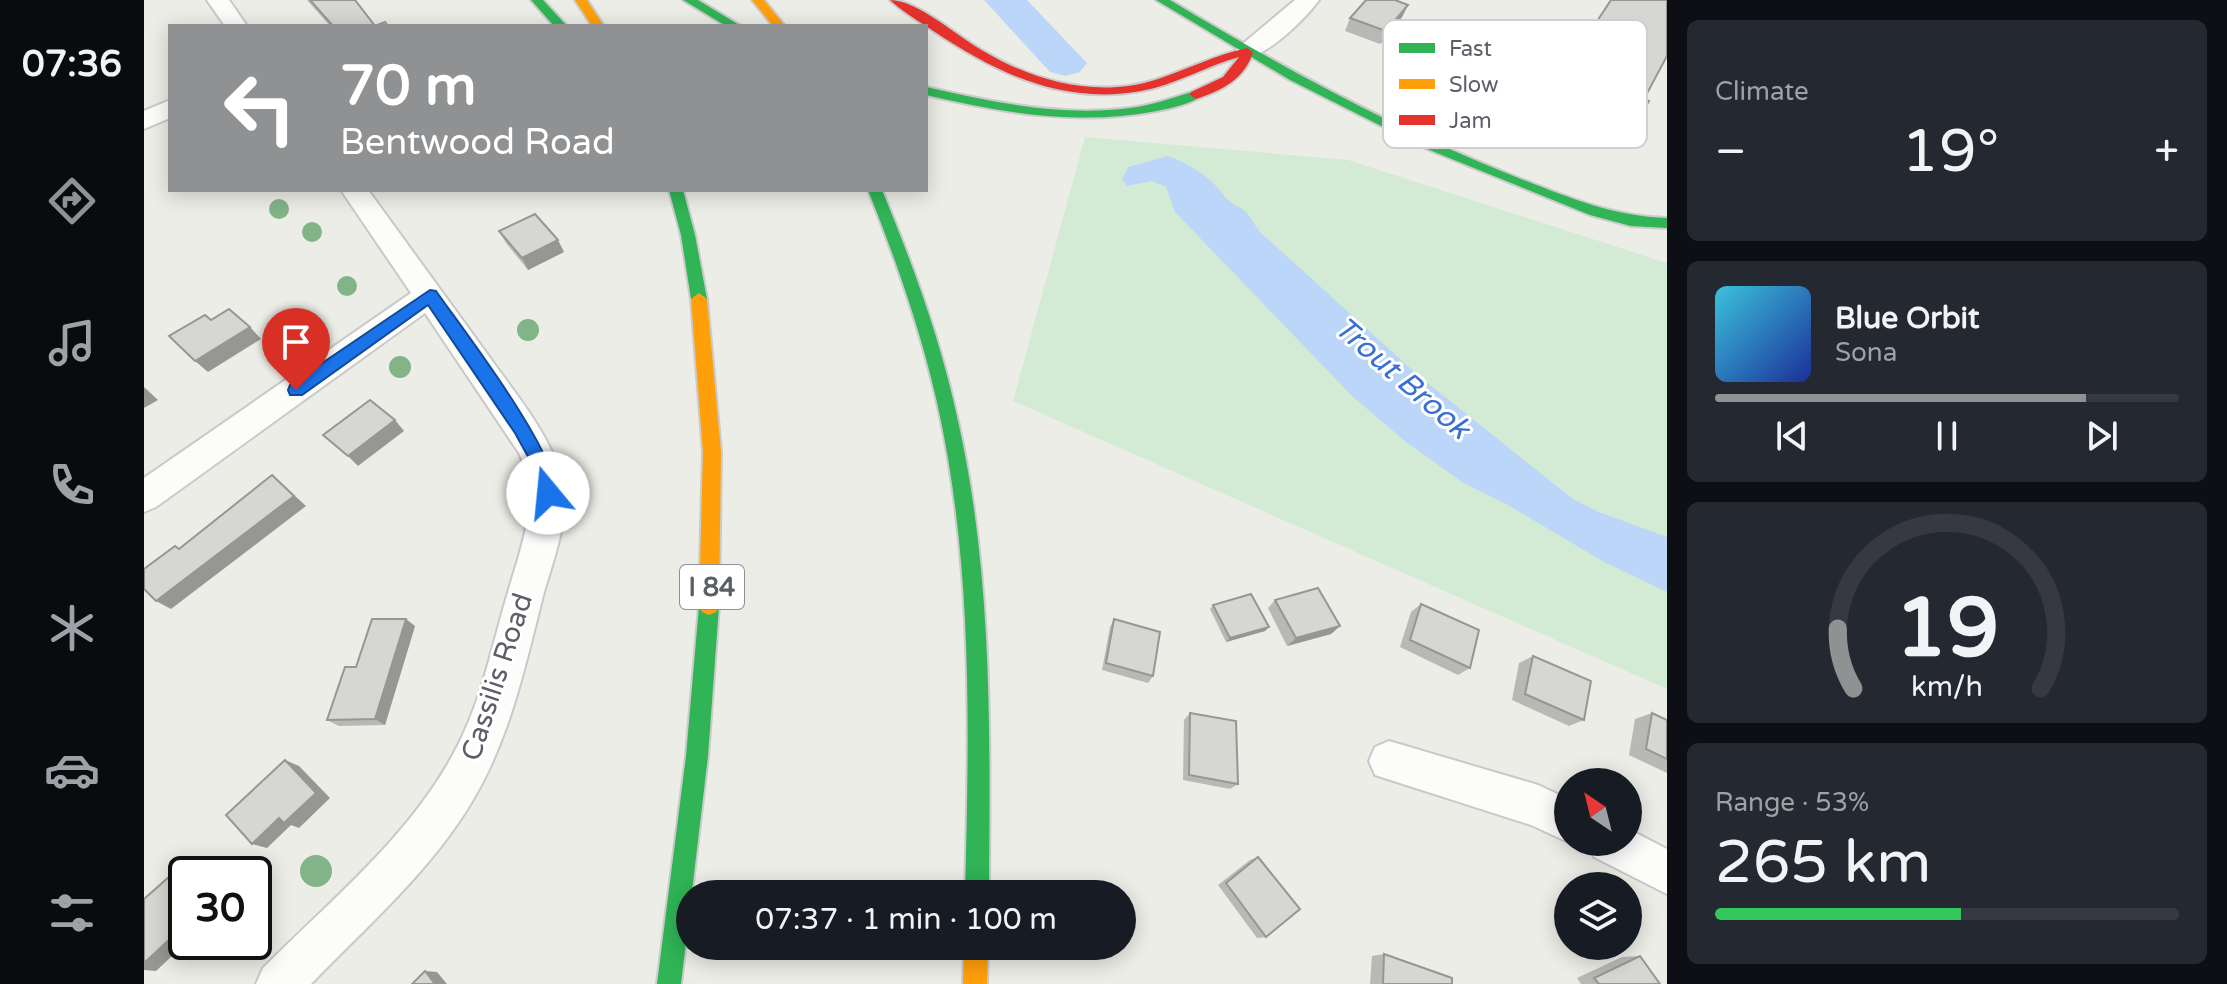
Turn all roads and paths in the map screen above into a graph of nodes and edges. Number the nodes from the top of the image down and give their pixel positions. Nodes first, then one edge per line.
1 (218, 0) edge
2 (537, 0) edge
3 (581, 0) edge
4 (689, 0) edge
5 (758, 0) edge
6 (896, 0) edge
7 (1162, 0) edge
8 (1192, 0) edge
9 (1308, 0) edge
10 (235, 24) edge
11 (559, 24) edge
12 (597, 24) edge
13 (731, 24) edge
14 (777, 24) edge
15 (1255, 46) junction
16 (928, 91) edge
17 (1383, 106) edge
18 (168, 109) edge
19 (144, 121) edge
20 (1383, 125) edge
21 (1435, 148) edge
22 (1482, 148) edge
23 (1525, 166) dead end
24 (355, 192) edge
25 (659, 192) edge
26 (677, 192) edge
27 (876, 192) edge
28 (1630, 201) dead end
29 (1667, 222) edge
30 (689, 241) junction
31 (430, 295) junction
32 (144, 497) edge
33 (1389, 761) dead end
34 (1554, 814) edge
35 (1636, 856) edge
36 (1667, 872) edge
37 (977, 880) edge
38 (976, 960) edge
39 (279, 984) edge
40 (669, 984) edge
41 (975, 984) edge

1 - 10 street
2 - 11 main road
3 - 12 main road
4 - 13 main road
5 - 14 main road
6 - 15 main road
7 - 15 main road
8 - 15 main road
9 - 15 street
15 - 16 main road
15 - 17 main road
15 - 20 main road
18 - 19 street
21 - 29 main road
22 - 23 main road
24 - 31 street
25 - 30 main road
26 - 30 main road, I 84
27 - 37 main road
28 - 29 main road
30 - 40 main road, I 84
31 - 32 street
31 - 39 street, Cassilis Road
33 - 34 street
35 - 36 street
38 - 41 main road

